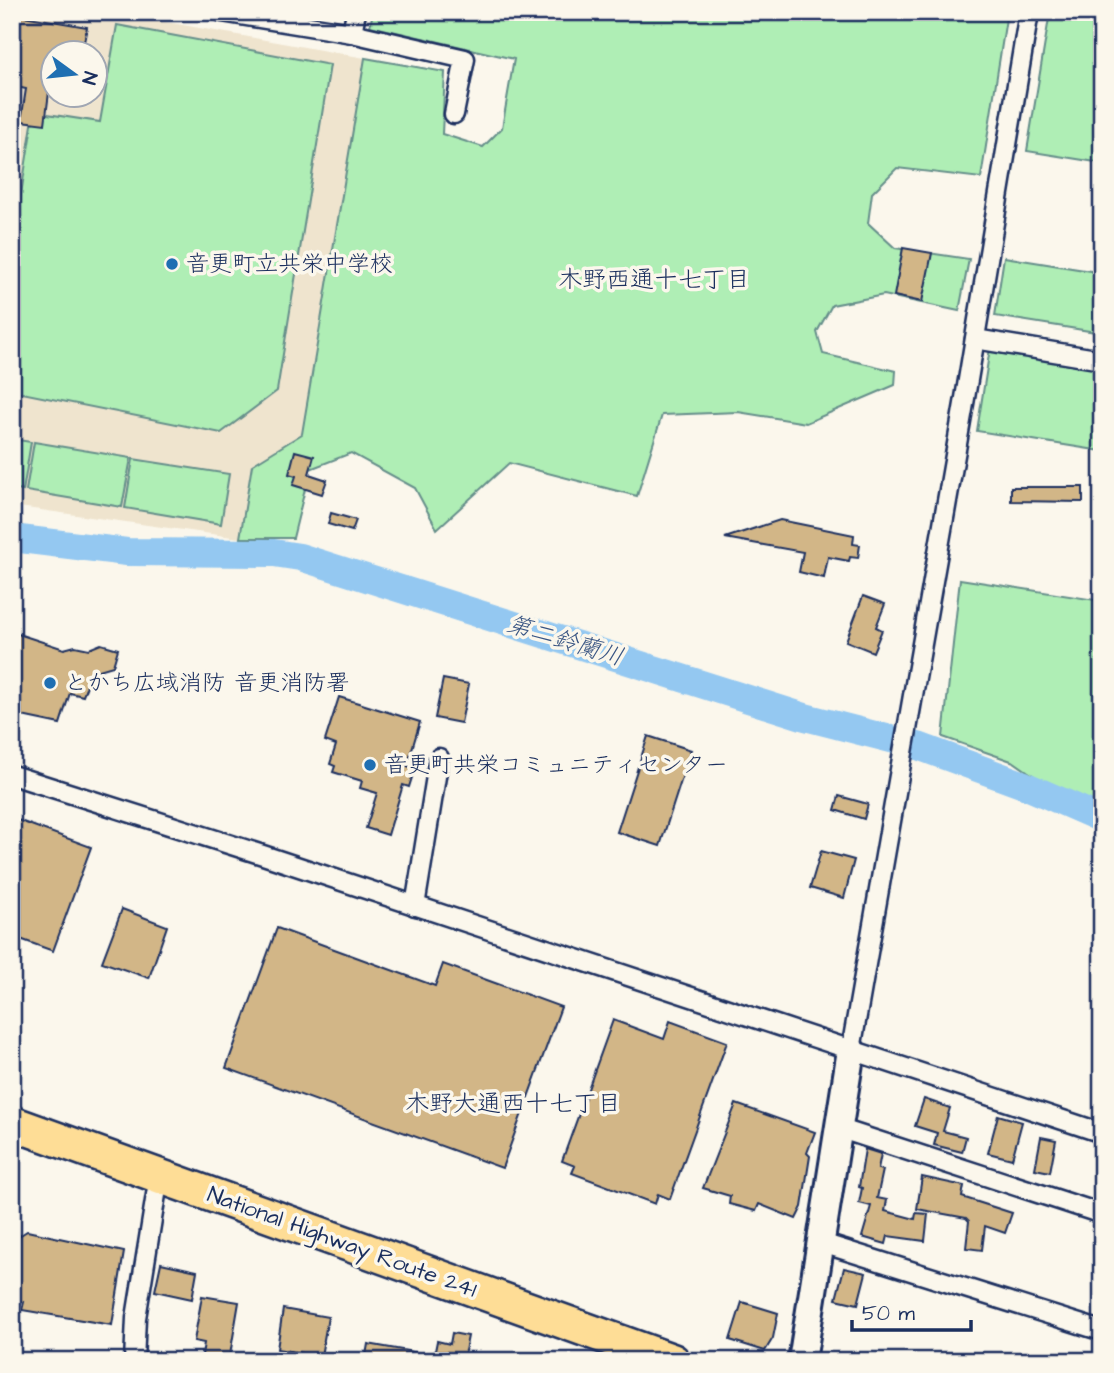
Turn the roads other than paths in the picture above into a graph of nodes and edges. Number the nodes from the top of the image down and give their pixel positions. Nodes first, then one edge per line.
1 (222, 12) edge
2 (356, 12) edge
3 (1029, 12) edge
4 (352, 33) junction
5 (454, 114) dead end
6 (975, 339) junction
7 (1102, 360) edge
8 (439, 758) dead end
9 (12, 775) edge
10 (415, 906) junction
11 (850, 1049) junction
12 (12, 1123) edge
13 (838, 1128) junction
14 (1102, 1133) edge
15 (159, 1176) junction
16 (1102, 1214) edge
17 (822, 1242) junction
18 (1102, 1331) edge
19 (134, 1361) edge
20 (673, 1361) edge
21 (802, 1361) edge

1 - 4 street
2 - 4 street
3 - 6 street
4 - 5 street
6 - 7 street
6 - 11 street
8 - 10 street
9 - 10 street
10 - 11 street
11 - 13 street
11 - 14 street
12 - 15 highway, National Highway Route 241
13 - 16 street
13 - 17 street
15 - 19 street
15 - 20 highway, National Highway Route 241
17 - 18 street
17 - 21 street

